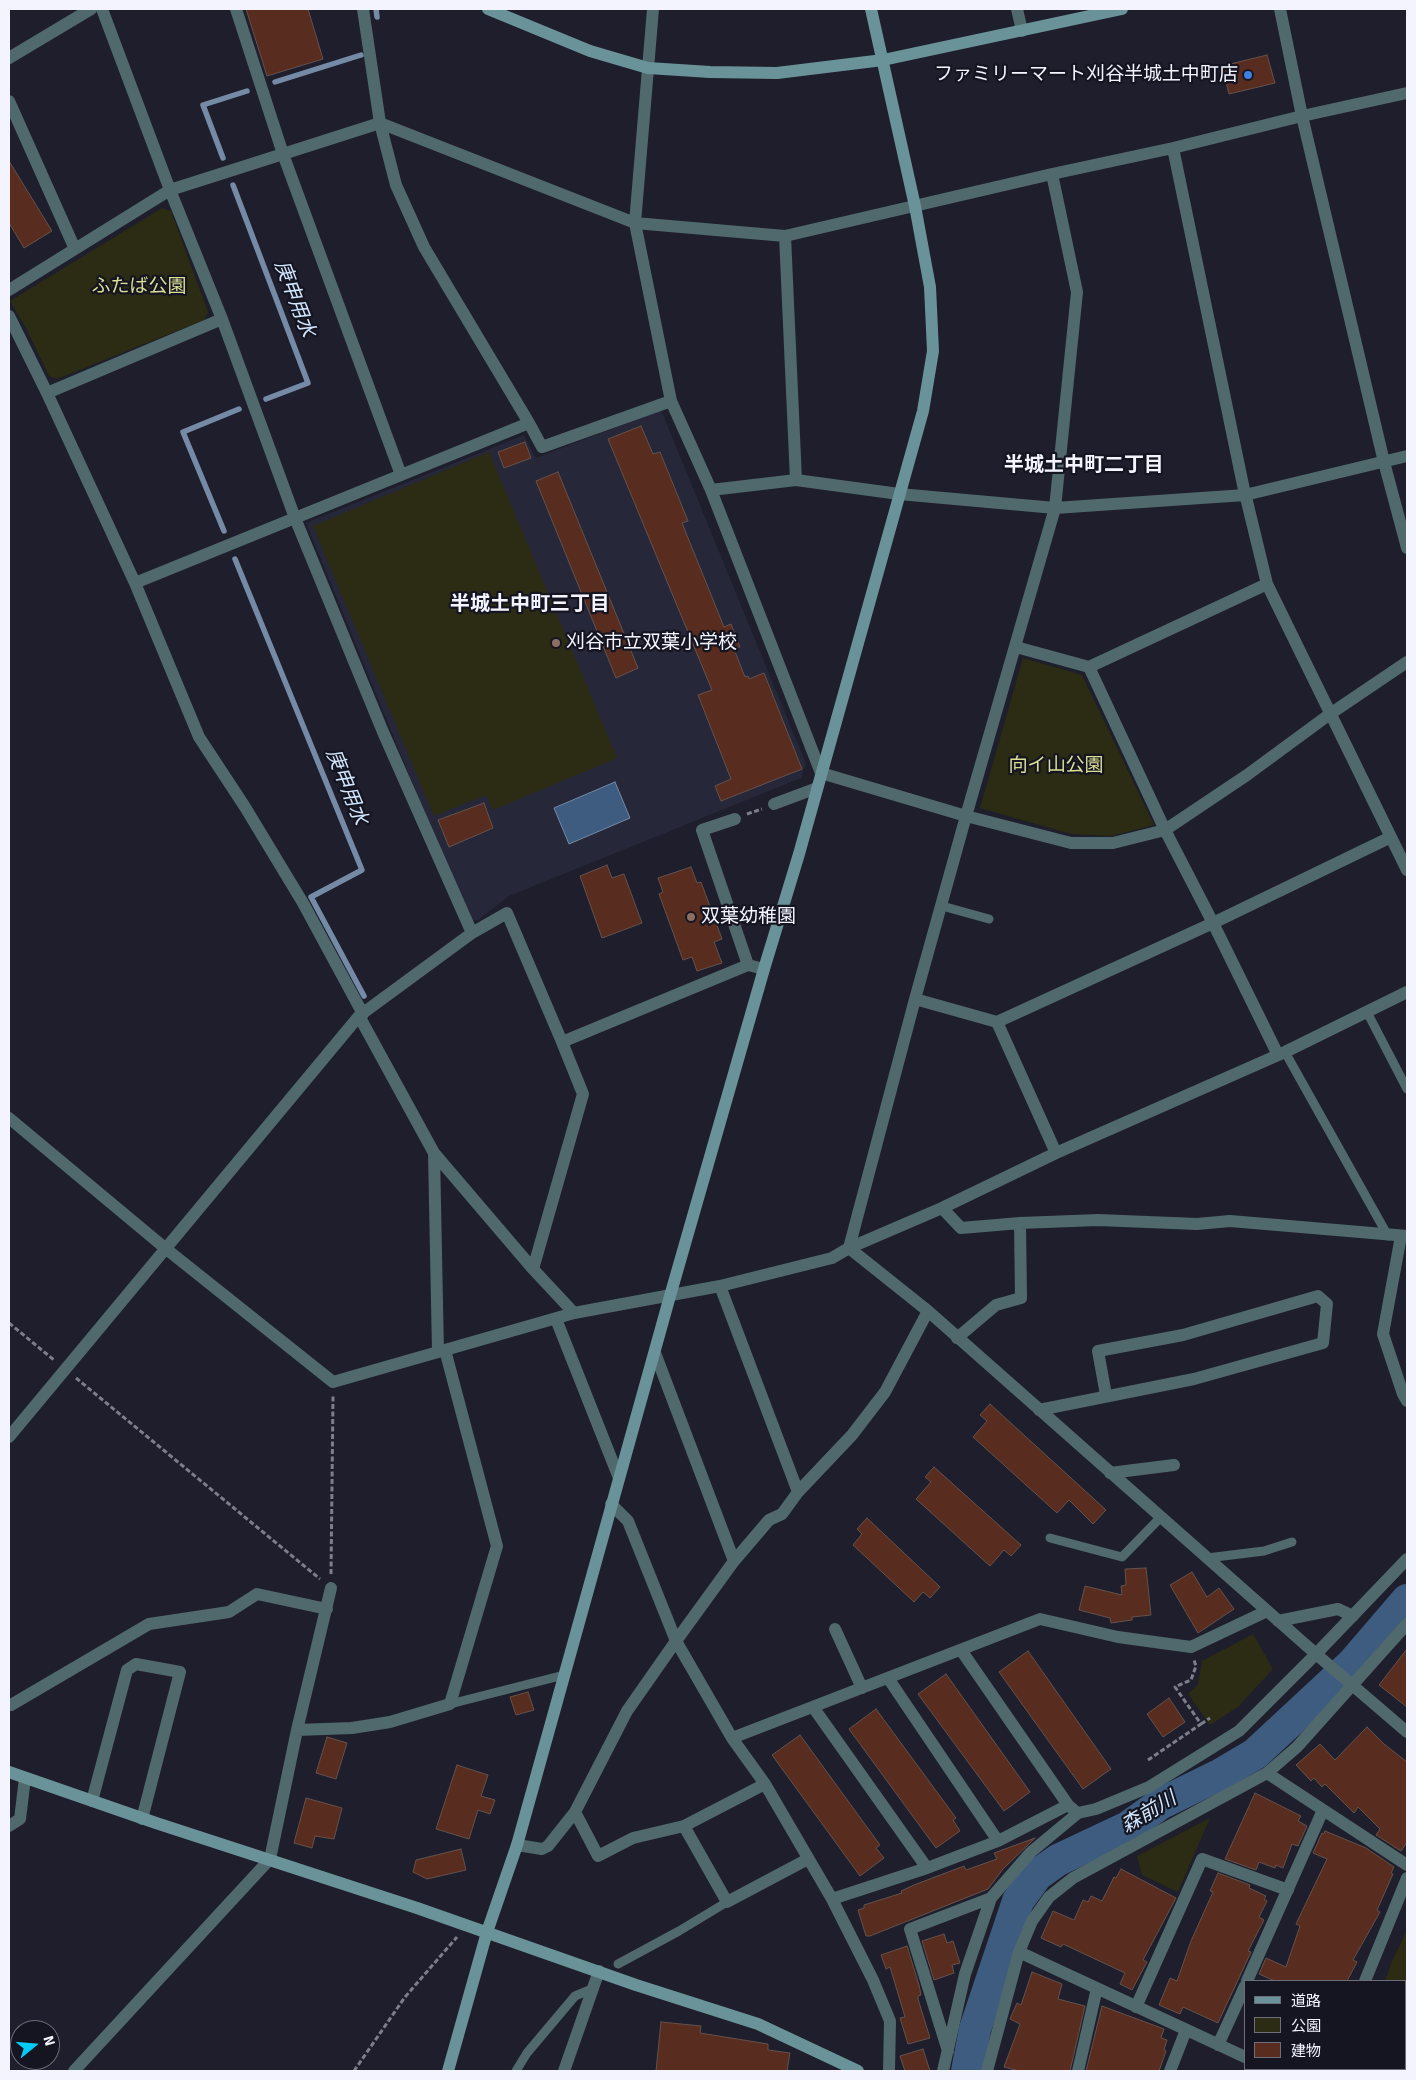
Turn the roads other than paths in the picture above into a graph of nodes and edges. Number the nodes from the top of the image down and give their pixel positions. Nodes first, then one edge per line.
1 (91, 9) edge
2 (102, 9) edge
3 (236, 9) edge
4 (363, 9) edge
5 (488, 9) edge
6 (653, 9) edge
7 (871, 9) edge
8 (1017, 9) edge
9 (1122, 9) edge
10 (1280, 9) edge
11 (1022, 31) junction
12 (9, 58) edge
13 (883, 60) junction
14 (648, 68) junction
15 (1407, 92) edge
16 (9, 101) edge
17 (1302, 116) junction
18 (380, 123) junction
19 (1173, 148) junction
20 (283, 154) junction
21 (1052, 174) junction
22 (170, 190) junction
23 (915, 206) junction
24 (635, 223) junction
25 (785, 236) junction
26 (74, 249) junction
27 (9, 290) edge
28 (9, 316) edge
29 (222, 319) junction
30 (47, 393) junction
31 (671, 400) junction
32 (529, 423) junction
33 (1407, 456) edge
34 (1384, 462) junction
35 (402, 475) junction
36 (796, 480) junction
37 (711, 490) junction
38 (899, 494) junction
39 (1245, 496) junction
40 (1054, 508) junction
41 (295, 518) junction
42 (1407, 548) edge
43 (135, 584) junction
44 (1267, 584) junction
45 (1016, 646) junction
46 (1407, 662) edge
47 (1089, 667) junction
48 (1330, 714) junction
49 (821, 773) junction
50 (817, 788) junction
51 (774, 804) road end
52 (966, 816) junction
53 (734, 819) road end
54 (1165, 830) junction
55 (1391, 837) junction
56 (1407, 870) edge
57 (942, 906) junction
58 (989, 920) dead end
59 (1213, 923) junction
60 (472, 933) junction
61 (748, 965) junction
62 (764, 969) junction
63 (1407, 992) edge
64 (914, 999) junction
65 (1367, 1012) junction
66 (361, 1015) junction
67 (997, 1022) junction
68 (562, 1042) junction
69 (1282, 1053) junction
70 (1407, 1089) edge
71 (9, 1118) edge
72 (434, 1153) junction
73 (1056, 1153) junction
74 (942, 1208) junction
75 (1020, 1223) junction
76 (1399, 1236) edge
77 (165, 1248) junction
78 (849, 1248) junction
79 (533, 1269) junction
80 (720, 1286) junction
81 (670, 1296) junction
82 (928, 1311) junction
83 (574, 1313) junction
84 (556, 1319) junction
85 (957, 1338) junction
86 (441, 1351) junction
87 (655, 1353) junction
88 (1106, 1396) junction
89 (1407, 1401) edge
90 (1039, 1410) junction
91 (9, 1437) edge
92 (1174, 1465) dead end
93 (1110, 1472) junction
94 (619, 1478) junction
95 (798, 1492) junction
96 (612, 1504) junction
97 (1161, 1517) junction
98 (1050, 1538) dead end
99 (1292, 1542) dead end
100 (1208, 1558) junction
101 (1407, 1559) edge
102 (734, 1561) junction
103 (331, 1588) road end
104 (327, 1609) junction
105 (1267, 1610) junction
106 (1353, 1616) junction
107 (1278, 1621) junction
108 (1407, 1624) edge
109 (835, 1629) dead end
110 (676, 1642) junction
111 (961, 1650) junction
112 (1316, 1654) junction
113 (564, 1675) junction
114 (888, 1678) junction
115 (1353, 1685) junction
116 (862, 1688) junction
117 (450, 1704) junction
118 (9, 1707) edge
119 (813, 1707) junction
120 (297, 1730) junction
121 (1407, 1732) edge
122 (732, 1738) junction
123 (9, 1772) edge
124 (1267, 1772) junction
125 (26, 1778) junction
126 (765, 1784) junction
127 (92, 1801) junction
128 (1068, 1805) junction
129 (1322, 1810) junction
130 (575, 1812) junction
131 (1078, 1813) junction
132 (142, 1819) junction
133 (9, 1826) edge
134 (684, 1826) junction
135 (998, 1841) junction
136 (517, 1845) junction
137 (270, 1859) junction
138 (808, 1859) junction
139 (1407, 1865) edge
140 (927, 1868) junction
141 (1406, 1885) edge
142 (1288, 1890) junction
143 (832, 1898) junction
144 (991, 1898) junction
145 (727, 1902) junction
146 (487, 1932) junction
147 (1019, 1952) junction
148 (618, 1964) dead end
149 (599, 1971) junction
150 (1247, 1980) edge
151 (1365, 1980) edge
152 (1097, 1988) junction
153 (1244, 1988) edge
154 (592, 1989) junction
155 (1136, 2007) junction
156 (1186, 2030) junction
157 (1218, 2045) junction
158 (948, 2051) junction
159 (1244, 2057) edge
160 (74, 2071) edge
161 (448, 2071) edge
162 (516, 2071) edge
163 (564, 2071) edge
164 (858, 2071) edge
165 (889, 2071) edge
166 (943, 2071) edge
167 (988, 2071) edge
168 (1078, 2071) edge
169 (1170, 2071) edge

1 - 12 street
2 - 22 street
3 - 20 street
4 - 18 street
5 - 14 street
6 - 14 street
7 - 13 street
8 - 11 street
9 - 11 street
10 - 17 street
11 - 13 street
13 - 14 street
13 - 23 street
14 - 24 street
15 - 17 street
16 - 26 street
17 - 19 street
17 - 34 street
18 - 20 street
18 - 24 street
18 - 32 street
19 - 21 street
19 - 39 street
20 - 22 street
20 - 35 street
21 - 23 street
21 - 40 street
22 - 26 street
22 - 29 street
23 - 25 street
23 - 38 street
24 - 25 street
24 - 31 street
25 - 36 street
26 - 27 street
28 - 30 street
29 - 30 street
29 - 41 street
30 - 43 street
31 - 32 street
31 - 37 street
32 - 35 street
33 - 34 street
34 - 39 street
34 - 42 street
35 - 41 street
36 - 37 street
36 - 38 street
37 - 49 street
38 - 40 street
38 - 49 street
39 - 40 street
39 - 44 street
40 - 45 street
41 - 43 street
41 - 60 street
43 - 66 street
44 - 47 street
44 - 48 street
45 - 47 street
45 - 52 street
46 - 48 street
47 - 54 street
48 - 54 street
48 - 55 street
49 - 50 street
49 - 52 street
50 - 51 street
50 - 62 street
52 - 54 street
52 - 57 street
53 - 61 street
54 - 59 street
55 - 56 street
55 - 59 street
57 - 58 lane
57 - 64 street
59 - 67 street
59 - 69 street
60 - 66 street
60 - 68 street
61 - 62 street
61 - 68 street
62 - 81 street
63 - 65 street
64 - 67 street
64 - 78 street
65 - 69 street
65 - 70 lane
66 - 72 street
66 - 77 street
67 - 73 street
68 - 79 street
69 - 73 street
69 - 76 lane
71 - 77 street
72 - 79 street
72 - 86 street
73 - 74 street
74 - 75 street
74 - 78 street
75 - 76 street
75 - 85 street
76 - 89 street
77 - 86 street
77 - 91 street
78 - 80 street
78 - 82 street
79 - 83 street
80 - 81 street
80 - 95 street
81 - 83 street
81 - 87 street
82 - 85 street
82 - 95 street
83 - 84 street
84 - 86 street
84 - 94 street
85 - 90 street
86 - 117 street
87 - 94 street
87 - 102 street
88 - 88 street
88 - 90 street
90 - 93 street
92 - 93 street
93 - 97 street
94 - 96 street
95 - 102 street
96 - 110 street
96 - 113 street
97 - 98 lane
97 - 100 street
99 - 100 lane
100 - 105 street
101 - 106 street
102 - 110 street
103 - 104 street
104 - 118 street
104 - 120 street
105 - 107 street
105 - 111 street
106 - 107 street
106 - 112 street
107 - 112 street
108 - 115 street
109 - 116 street
110 - 122 street
110 - 130 street
111 - 114 street
111 - 128 street
112 - 115 street
112 - 131 street
113 - 117 lane
113 - 136 street
114 - 116 street
114 - 135 street
115 - 121 street
115 - 124 street
116 - 119 street
117 - 120 street
119 - 122 street
119 - 140 street
120 - 137 street
122 - 126 street
123 - 125 street
124 - 129 street
124 - 147 street
125 - 127 street
125 - 133 street
126 - 134 street
126 - 138 street
127 - 132 street
127 - 132 street
128 - 131 street
128 - 135 street
129 - 139 street
129 - 142 street
130 - 134 street
130 - 136 street
131 - 144 street
132 - 137 street
134 - 145 street
135 - 140 street
136 - 146 street
137 - 146 street
137 - 160 street
138 - 143 street
138 - 145 street
140 - 143 street
141 - 151 street
142 - 150 street
142 - 155 street
143 - 165 street
144 - 158 street
144 - 158 street
145 - 148 lane
146 - 149 street
146 - 161 street
147 - 152 street
147 - 167 street
149 - 154 street
149 - 164 street
152 - 155 street
152 - 168 street
153 - 157 street
154 - 162 lane
154 - 163 street
155 - 156 street
156 - 157 street
156 - 169 street
157 - 159 street
158 - 166 street

